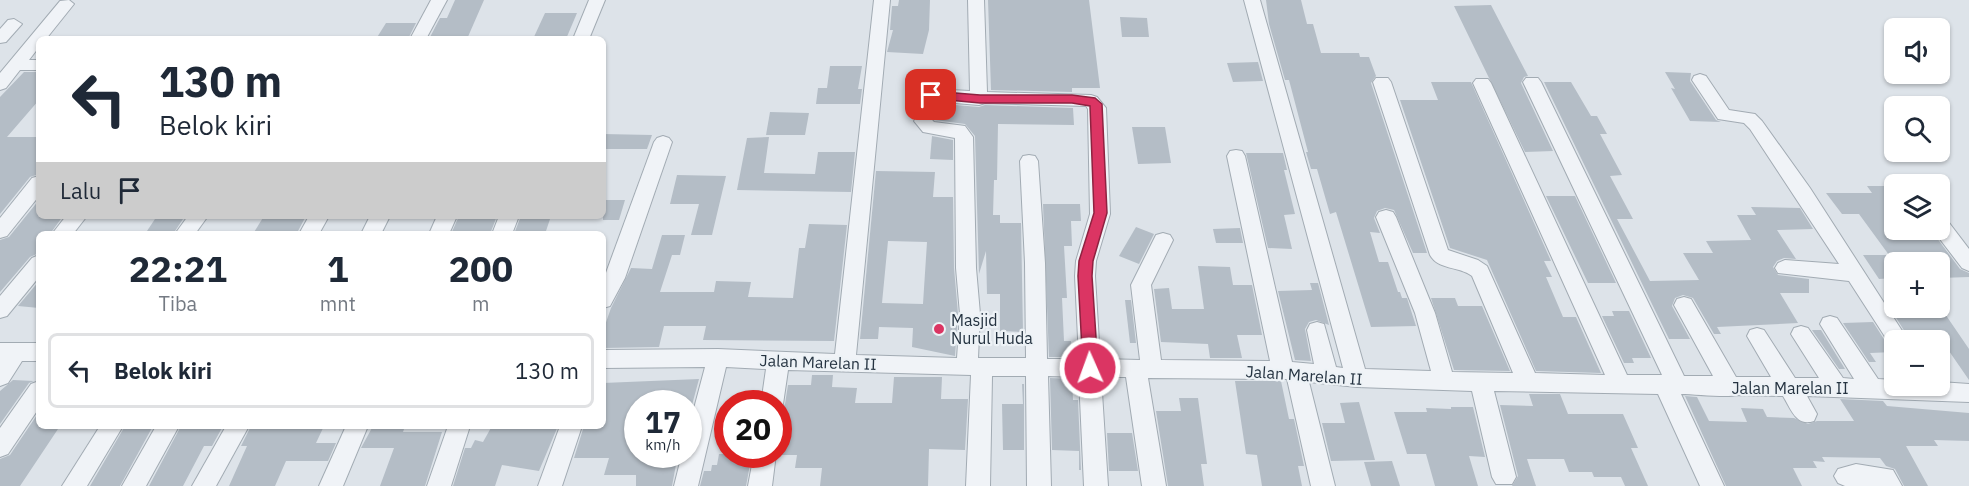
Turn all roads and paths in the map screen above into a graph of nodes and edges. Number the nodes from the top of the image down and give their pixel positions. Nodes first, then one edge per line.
1 (439, 0) edge
2 (597, 0) edge
3 (882, 0) edge
4 (976, 0) edge
5 (1252, 0) edge
6 (66, 4) dead end
7 (14, 24) dead end
8 (39, 36) edge
9 (420, 36) edge
10 (582, 36) edge
11 (0, 38) edge
12 (36, 40) edge
13 (15, 65) junction
14 (36, 65) edge
15 (1700, 80) dead end
16 (1382, 82) dead end
17 (1532, 82) dead end
18 (1482, 83) dead end
19 (0, 84) edge
20 (931, 95) dead end
21 (980, 99) junction
22 (923, 121) dead end
23 (663, 142) dead end
24 (1236, 156) dead end
25 (1029, 161) dead end
26 (36, 187) edge
27 (1386, 217) dead end
28 (74, 219) edge
29 (0, 231) edge
30 (64, 231) edge
31 (1950, 238) edge
32 (1163, 240) dead end
33 (1969, 263) edge
34 (36, 266) edge
35 (1785, 268) dead end
36 (1855, 274) junction
37 (606, 294) edge
38 (1684, 305) dead end
39 (0, 310) edge
40 (1830, 324) dead end
41 (1317, 330) dead end
42 (1891, 330) edge
43 (1801, 334) dead end
44 (1757, 336) dead end
45 (8, 352) edge
46 (36, 352) edge
47 (718, 358) junction
48 (606, 359) edge
49 (778, 362) junction
50 (845, 363) junction
51 (974, 366) junction
52 (1038, 367) junction
53 (1090, 368) junction
54 (1144, 370) junction
55 (1289, 371) junction
56 (1327, 375) junction
57 (0, 377) edge
58 (1357, 378) junction
59 (1444, 381) junction
60 (1481, 382) junction
61 (1528, 382) junction
62 (1620, 384) junction
63 (1672, 386) junction
64 (1731, 388) junction
65 (1790, 388) junction
66 (1838, 388) junction
67 (1872, 388) junction
68 (1884, 388) edge
69 (774, 390) edge
70 (1950, 391) edge
71 (1969, 393) edge
72 (36, 394) edge
73 (1806, 414) dead end
74 (110, 429) edge
75 (166, 429) edge
76 (236, 429) edge
77 (356, 429) edge
78 (458, 429) edge
79 (570, 429) edge
80 (0, 447) edge
81 (763, 468) edge
82 (1846, 476) dead end
83 (1504, 477) dead end
84 (74, 486) edge
85 (134, 486) edge
86 (204, 486) edge
87 (331, 486) edge
88 (439, 486) edge
89 (550, 486) edge
90 (686, 486) edge
91 (760, 486) edge
92 (978, 486) edge
93 (1039, 486) edge
94 (1096, 486) edge
95 (1154, 486) edge
96 (1323, 486) edge
97 (1712, 486) edge
98 (1890, 486) edge

1 - 9 street
2 - 10 street
3 - 50 street
4 - 21 street
5 - 58 street
6 - 8 street
7 - 11 street
12 - 13 street
13 - 14 street
13 - 19 street
15 - 36 street
16 - 61 street
17 - 63 street
18 - 62 street
20 - 21 street
21 - 53 street
22 - 51 street
23 - 37 street
24 - 55 street
25 - 52 street
26 - 29 street
27 - 59 street
28 - 30 street
31 - 33 street
32 - 54 street
34 - 39 street
35 - 36 street
36 - 42 street
38 - 64 street
40 - 67 street
41 - 56 street
43 - 66 street
44 - 65 street
45 - 46 street
45 - 57 street
47 - 48 street, Jalan Marelan II
47 - 49 street, Jalan Marelan II
47 - 90 street
49 - 50 street, Jalan Marelan II
49 - 69 street
50 - 51 street, Jalan Marelan II
51 - 52 street, Jalan Marelan II
51 - 92 street
52 - 53 street, Jalan Marelan II
52 - 93 street
53 - 54 street, Jalan Marelan II
53 - 94 street
54 - 55 street, Jalan Marelan II
54 - 95 street
55 - 56 street, Jalan Marelan II
55 - 96 street
56 - 58 street, Jalan Marelan II
58 - 59 street, Jalan Marelan II
59 - 60 street, Jalan Marelan II
60 - 61 street, Jalan Marelan II
60 - 83 street
61 - 62 street, Jalan Marelan II
62 - 63 street, Jalan Marelan II
63 - 64 street, Jalan Marelan II
63 - 97 street
64 - 65 street, Jalan Marelan II
65 - 66 street, Jalan Marelan II
65 - 73 street
66 - 67 street, Jalan Marelan II
67 - 68 street, Jalan Marelan II
70 - 71 street, Jalan Marelan II
72 - 80 street
74 - 84 street
75 - 85 street
76 - 86 street
77 - 87 street
78 - 88 street
79 - 89 street
81 - 91 street
82 - 98 street

